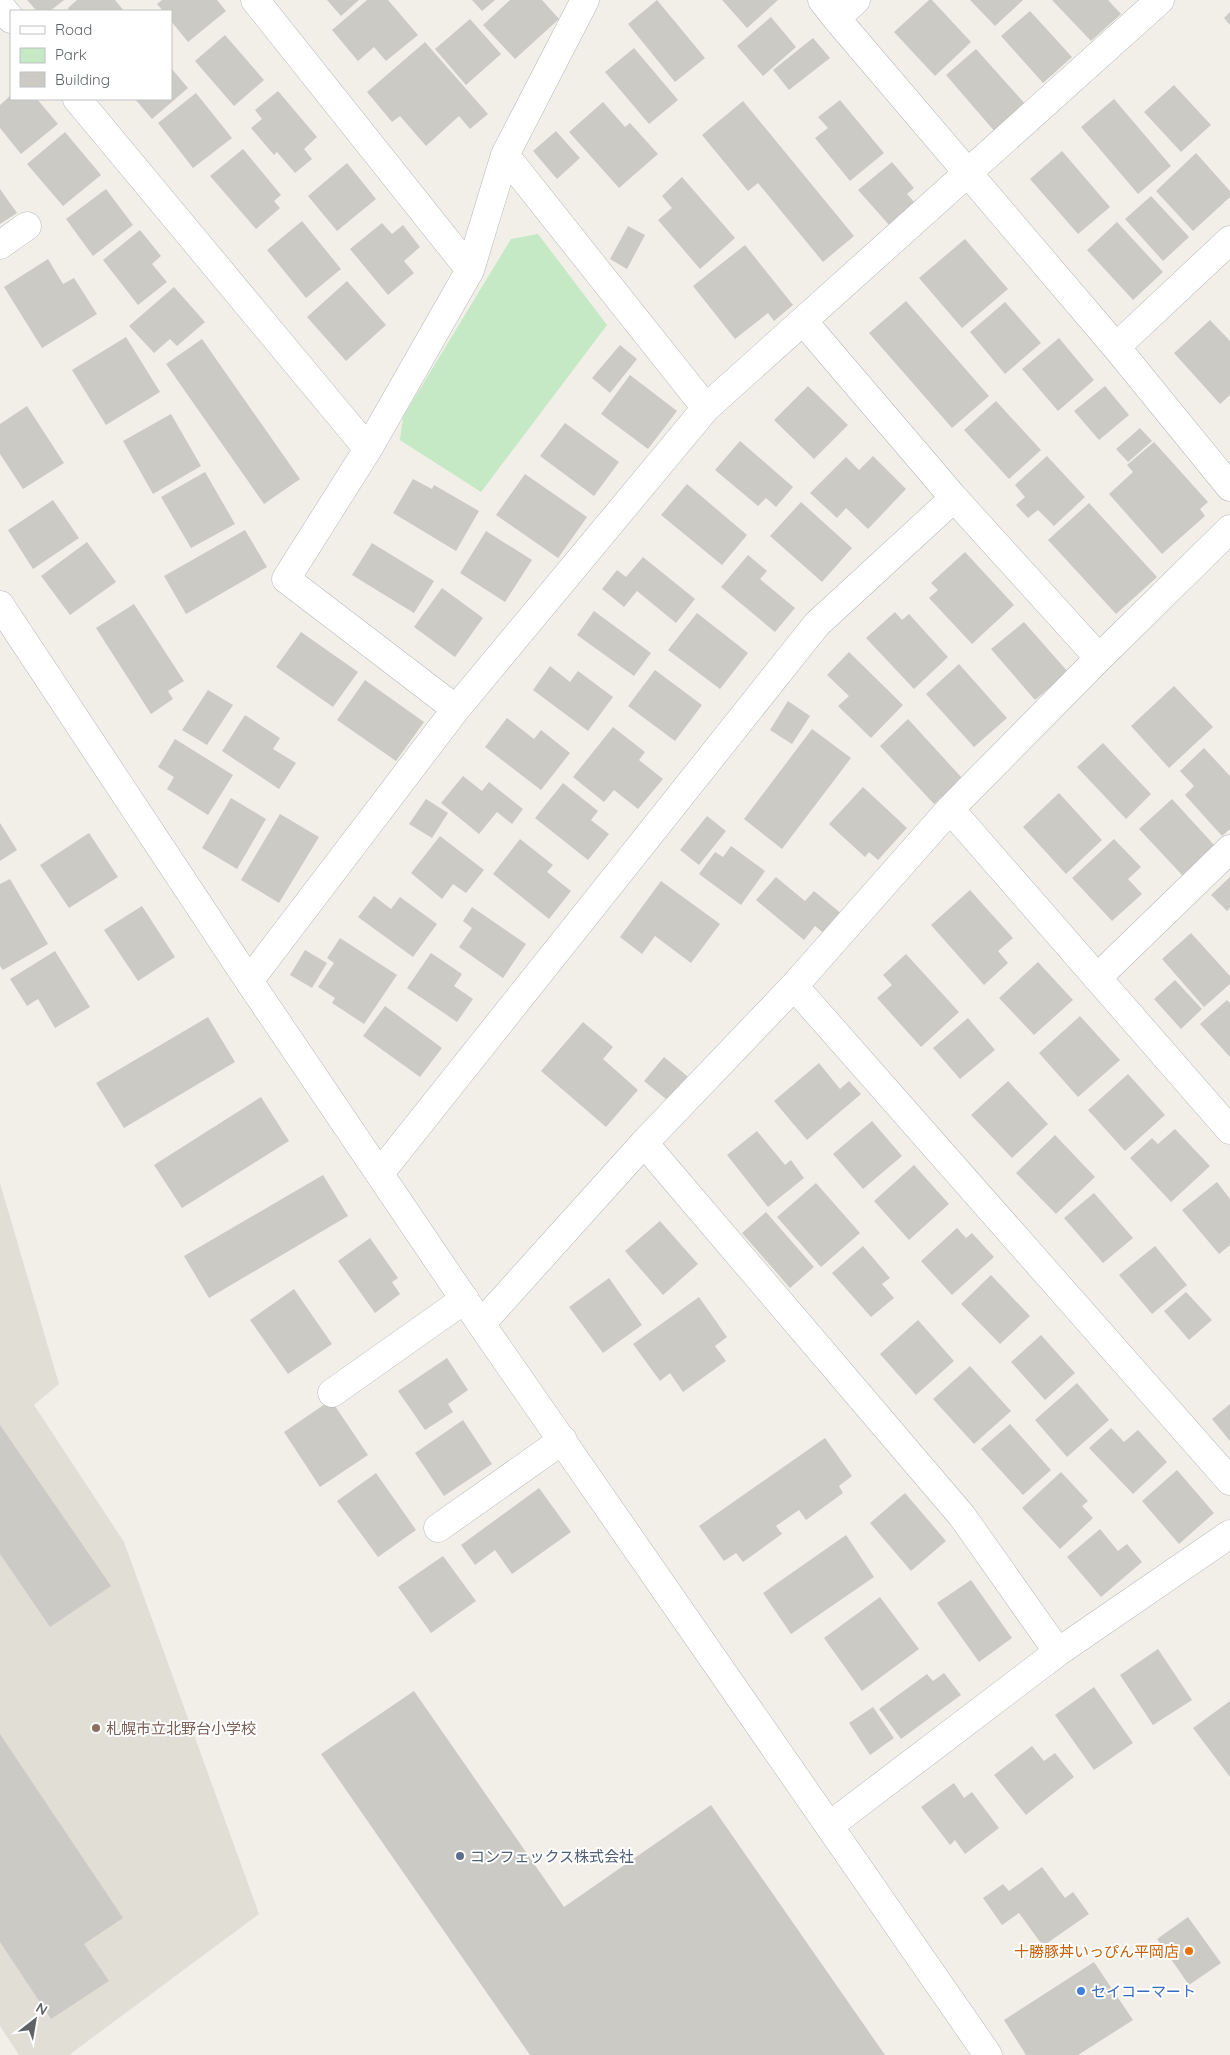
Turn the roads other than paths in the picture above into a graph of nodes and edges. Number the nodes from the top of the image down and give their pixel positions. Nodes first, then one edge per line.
1 (254, 0) edge
2 (856, 0) edge
3 (1160, 0) edge
4 (582, 2) edge
5 (0, 6) edge
6 (829, 9) edge
7 (10, 18) edge
8 (78, 100) edge
9 (505, 155) junction
10 (968, 172) junction
11 (27, 226) dead end
12 (1230, 240) edge
13 (0, 245) edge
14 (470, 270) junction
15 (803, 321) junction
16 (1116, 347) junction
17 (706, 408) junction
18 (368, 449) junction
19 (1230, 487) edge
20 (954, 498) junction
21 (1230, 529) edge
22 (0, 604) edge
23 (1099, 658) junction
24 (456, 709) junction
25 (950, 809) junction
26 (1230, 849) edge
27 (1097, 978) junction
28 (249, 981) junction
29 (794, 986) junction
30 (1229, 1126) edge
31 (644, 1143) junction
32 (380, 1173) junction
33 (465, 1299) junction
34 (481, 1324) junction
35 (332, 1393) dead end
36 (562, 1440) junction
37 (1230, 1481) edge
38 (438, 1528) dead end
39 (1230, 1534) edge
40 (1058, 1652) junction
41 (830, 1826) junction
42 (988, 2055) edge

1 - 14 street
2 - 6 street
3 - 10 street
4 - 9 street
5 - 7 street
6 - 10 street
8 - 18 street
9 - 14 street
9 - 17 street
10 - 15 street
10 - 16 street
11 - 13 street
12 - 16 street
14 - 18 street
15 - 17 street
15 - 20 street
16 - 19 street
17 - 24 street
18 - 24 street
20 - 23 street
20 - 32 street
21 - 23 street
22 - 28 street
23 - 25 street
24 - 28 street
25 - 27 street
25 - 29 street
26 - 27 street
27 - 30 street
28 - 32 street
29 - 31 street
29 - 37 street
31 - 34 street
31 - 40 street
32 - 33 street
33 - 34 street
33 - 35 street
34 - 36 street
36 - 38 street
36 - 41 street
39 - 40 street
40 - 41 street
41 - 42 street

